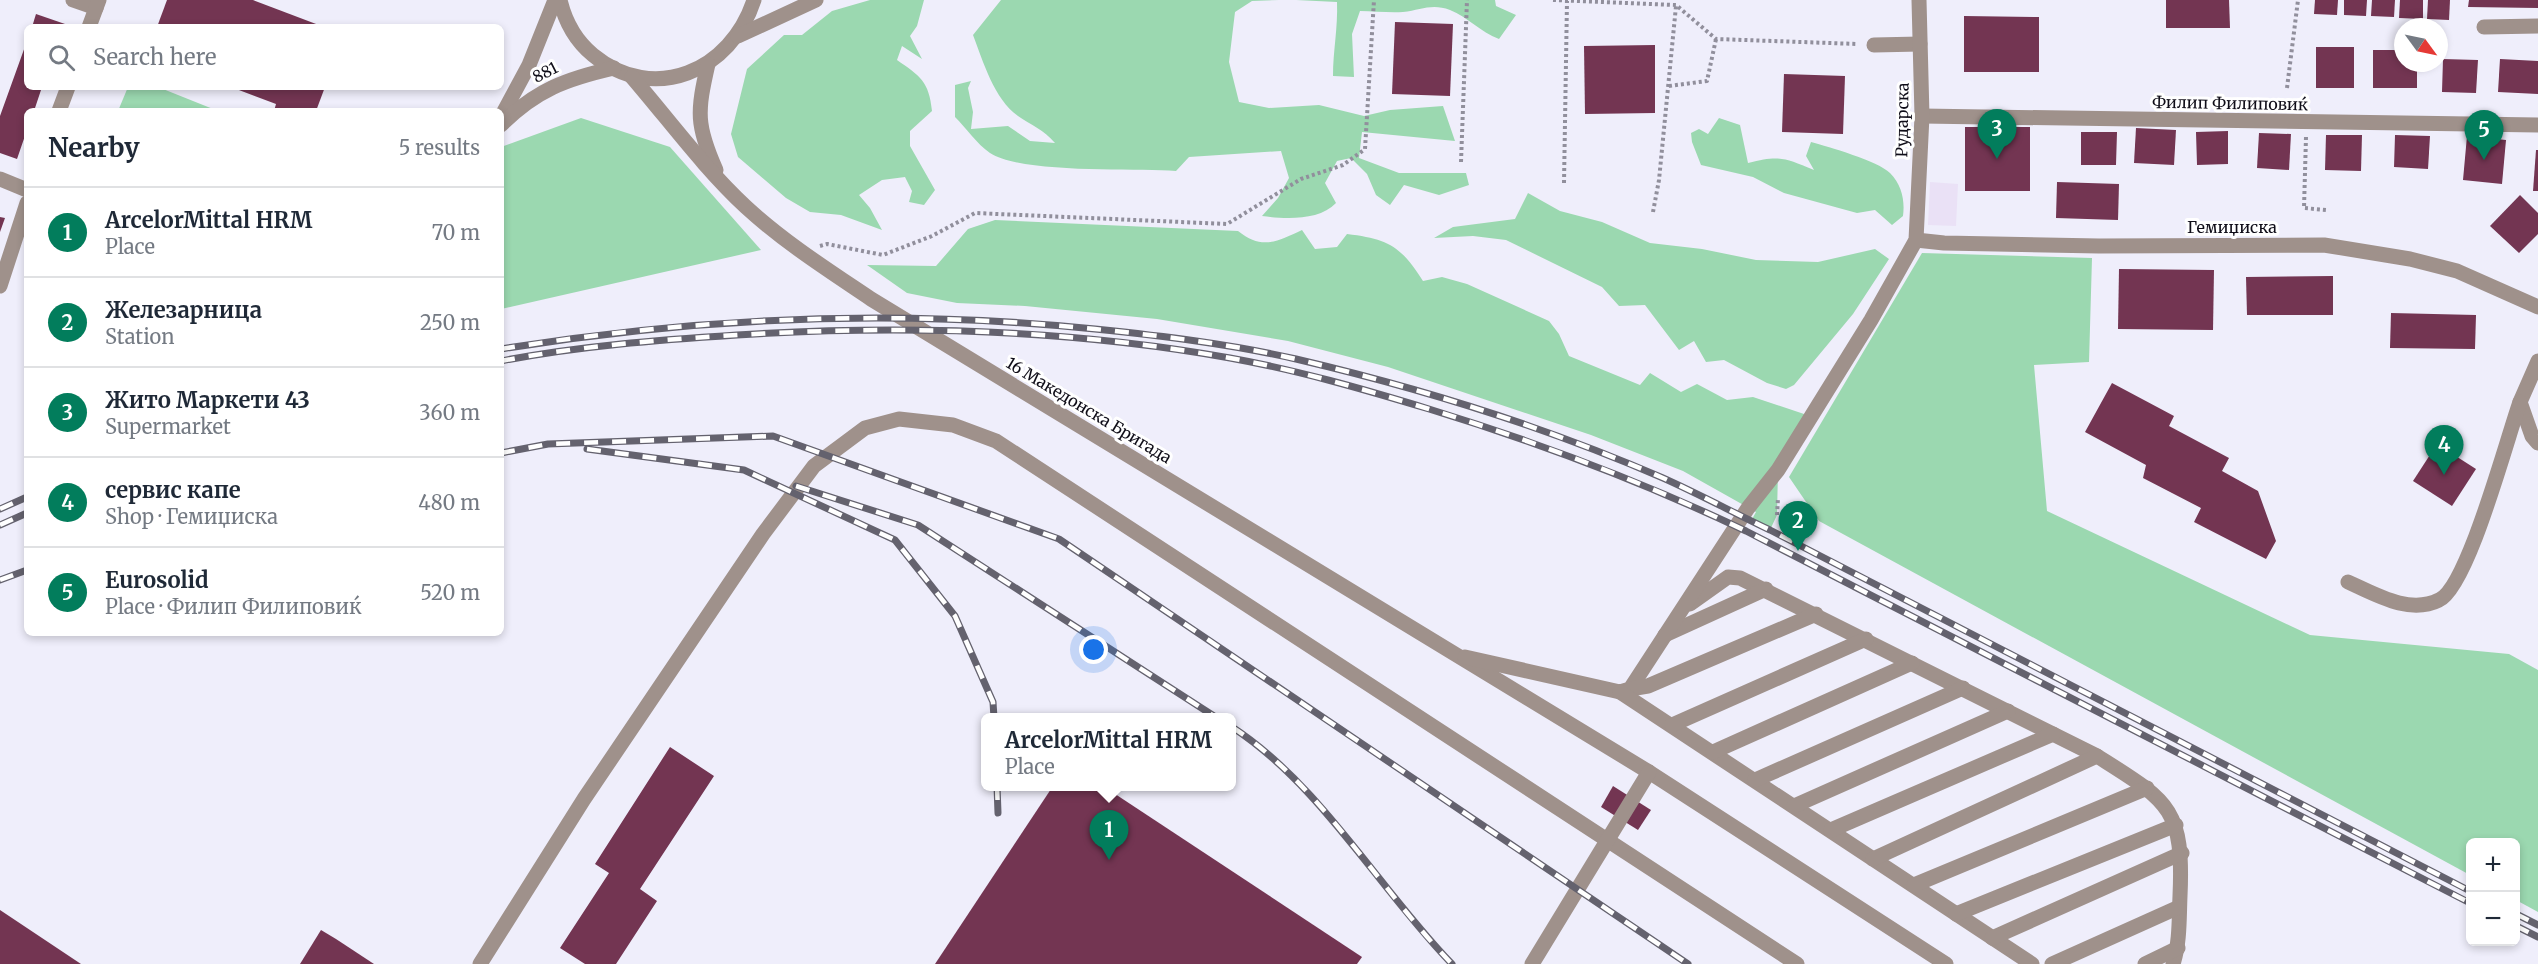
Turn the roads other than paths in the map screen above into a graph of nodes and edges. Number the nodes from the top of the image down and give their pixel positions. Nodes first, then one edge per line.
1 (73, 0) edge
2 (555, 0) edge
3 (560, 0) edge
4 (754, 0) edge
5 (816, 0) edge
6 (1918, 0) edge
7 (97, 4) edge
8 (90, 24) edge
9 (2538, 26) edge
10 (2484, 27) dead end
11 (738, 36) junction
12 (1920, 44) junction
13 (1874, 45) road end
14 (708, 64) junction
15 (614, 68) junction
16 (632, 77) junction
17 (67, 90) edge
18 (60, 108) edge
19 (504, 111) edge
20 (1922, 116) junction
21 (504, 123) edge
22 (2538, 125) edge
23 (720, 178) junction
24 (0, 179) edge
25 (24, 189) edge
26 (24, 212) edge
27 (1916, 240) junction
28 (0, 286) edge
29 (2538, 307) edge
30 (2538, 361) edge
31 (2520, 402) junction
32 (2538, 443) edge
33 (2348, 582) dead end
34 (1766, 589) junction
35 (1681, 610) junction
36 (1816, 614) junction
37 (1665, 636) junction
38 (1866, 639) junction
39 (1452, 654) junction
40 (1912, 663) junction
41 (1963, 688) junction
42 (1625, 690) junction
43 (2008, 711) junction
44 (1671, 725) junction
45 (2054, 734) junction
46 (1713, 752) junction
47 (2097, 756) junction
48 (1649, 772) junction
49 (1755, 780) junction
50 (2147, 788) junction
51 (1794, 806) junction
52 (2176, 825) junction
53 (1831, 830) junction
54 (1610, 841) junction
55 (2182, 853) junction
56 (1873, 859) junction
57 (1914, 885) junction
58 (2179, 907) junction
59 (1956, 914) junction
60 (1992, 938) junction
61 (2178, 948) junction
62 (480, 964) edge
63 (1532, 964) edge
64 (1797, 964) edge
65 (1946, 964) edge
66 (2032, 964) edge
67 (2052, 964) edge
68 (2145, 964) edge
69 (2173, 964) edge

1 - 7 street
2 - 19 street, 881
3 - 15 street
4 - 11 street
5 - 11 street
6 - 12 street, Рударска
7 - 8 street
9 - 10 street
11 - 14 street
12 - 13 street
12 - 20 street, Рударска
14 - 16 street
14 - 23 street, 16 Македонска Бригада
15 - 16 street
15 - 21 street, 881
16 - 23 street, 16 Македонска Бригада
17 - 18 street
20 - 22 street, Филип Филиповиќ
20 - 27 street, Рударска
23 - 39 street, 16 Македонска Бригада
24 - 25 street
26 - 28 street
27 - 29 street, Гемиџиска
27 - 35 street
30 - 31 street
31 - 32 street
31 - 33 street
34 - 35 street
34 - 36 street
34 - 37 street
35 - 37 street
36 - 38 street
36 - 42 street
37 - 42 street
38 - 40 street
38 - 44 street
39 - 42 street
39 - 48 street, 16 Македонска Бригада
40 - 41 street
40 - 46 street
41 - 43 street
41 - 49 street
42 - 44 street
43 - 45 street
43 - 51 street
44 - 46 street
45 - 47 street
45 - 53 street
46 - 49 street
47 - 50 street
47 - 56 street
48 - 54 street
48 - 65 street, 16 Македонска Бригада
49 - 51 street
50 - 52 street
50 - 57 street
51 - 53 street
52 - 55 street
52 - 59 street
53 - 56 street
54 - 62 street
54 - 63 street
54 - 64 street
55 - 58 street
55 - 60 street
56 - 57 street
57 - 59 street
58 - 61 street
58 - 67 street
59 - 60 street
60 - 66 street
61 - 68 street
61 - 69 street

